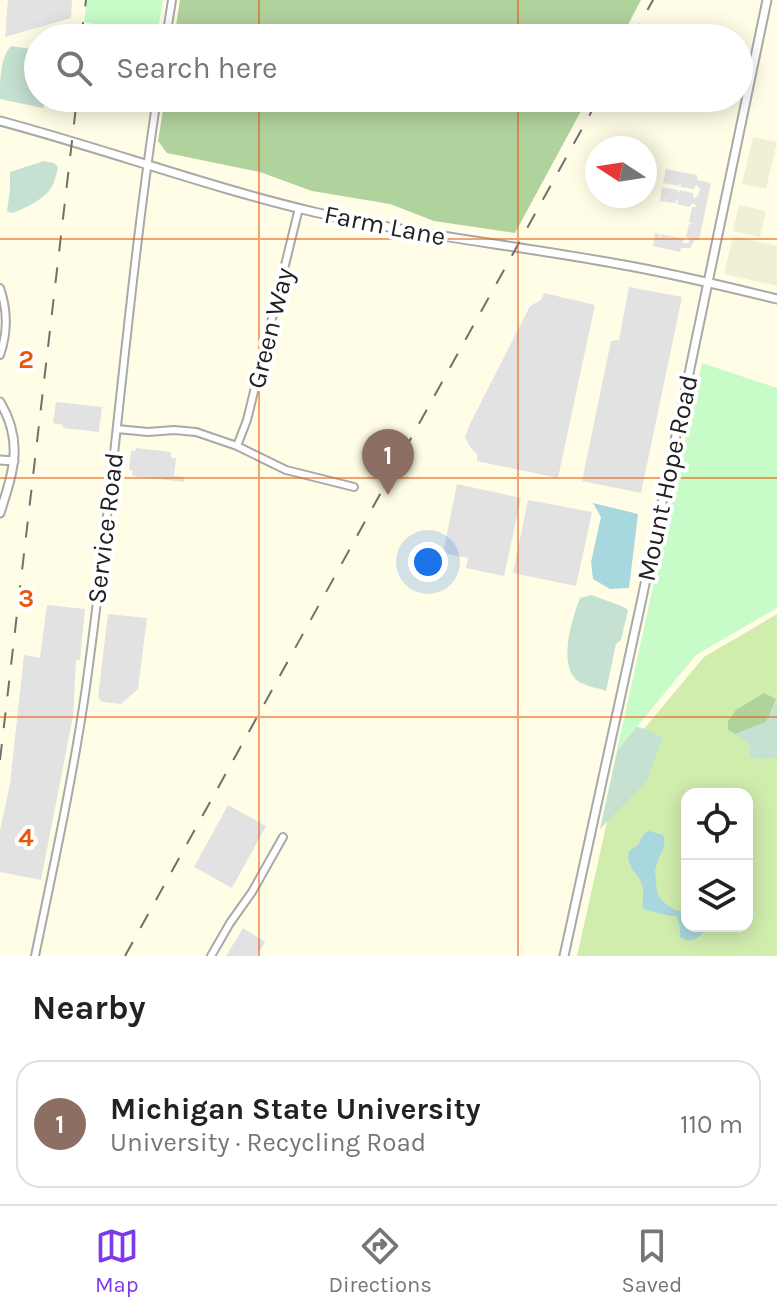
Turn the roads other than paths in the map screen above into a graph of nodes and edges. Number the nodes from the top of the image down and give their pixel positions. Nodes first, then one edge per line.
1 (172, 0) edge
2 (767, 0) edge
3 (168, 24) edge
4 (753, 67) edge
5 (155, 112) edge
6 (744, 112) edge
7 (0, 121) edge
8 (147, 164) junction
9 (299, 208) junction
10 (708, 282) junction
11 (0, 288) edge
12 (777, 299) edge
13 (0, 355) edge
14 (0, 402) edge
15 (117, 429) junction
16 (237, 446) junction
17 (0, 460) edge
18 (14, 461) junction
19 (354, 487) dead end
20 (0, 513) edge
21 (283, 837) dead end
22 (35, 956) edge
23 (211, 956) edge
24 (564, 956) edge

1 - 3 street
2 - 4 street, Mount Hope Road
5 - 8 street, Service Road
6 - 10 street, Mount Hope Road
7 - 8 street, Farm Lane
8 - 9 street, Farm Lane
8 - 15 street, Service Road
9 - 10 street, Farm Lane
9 - 16 street, Green Way
10 - 12 street, Farm Lane
10 - 24 street, Mount Hope Road
11 - 13 street
14 - 18 street
15 - 16 street
15 - 22 street, Service Road
16 - 19 street
17 - 18 street
18 - 20 street
21 - 23 street

